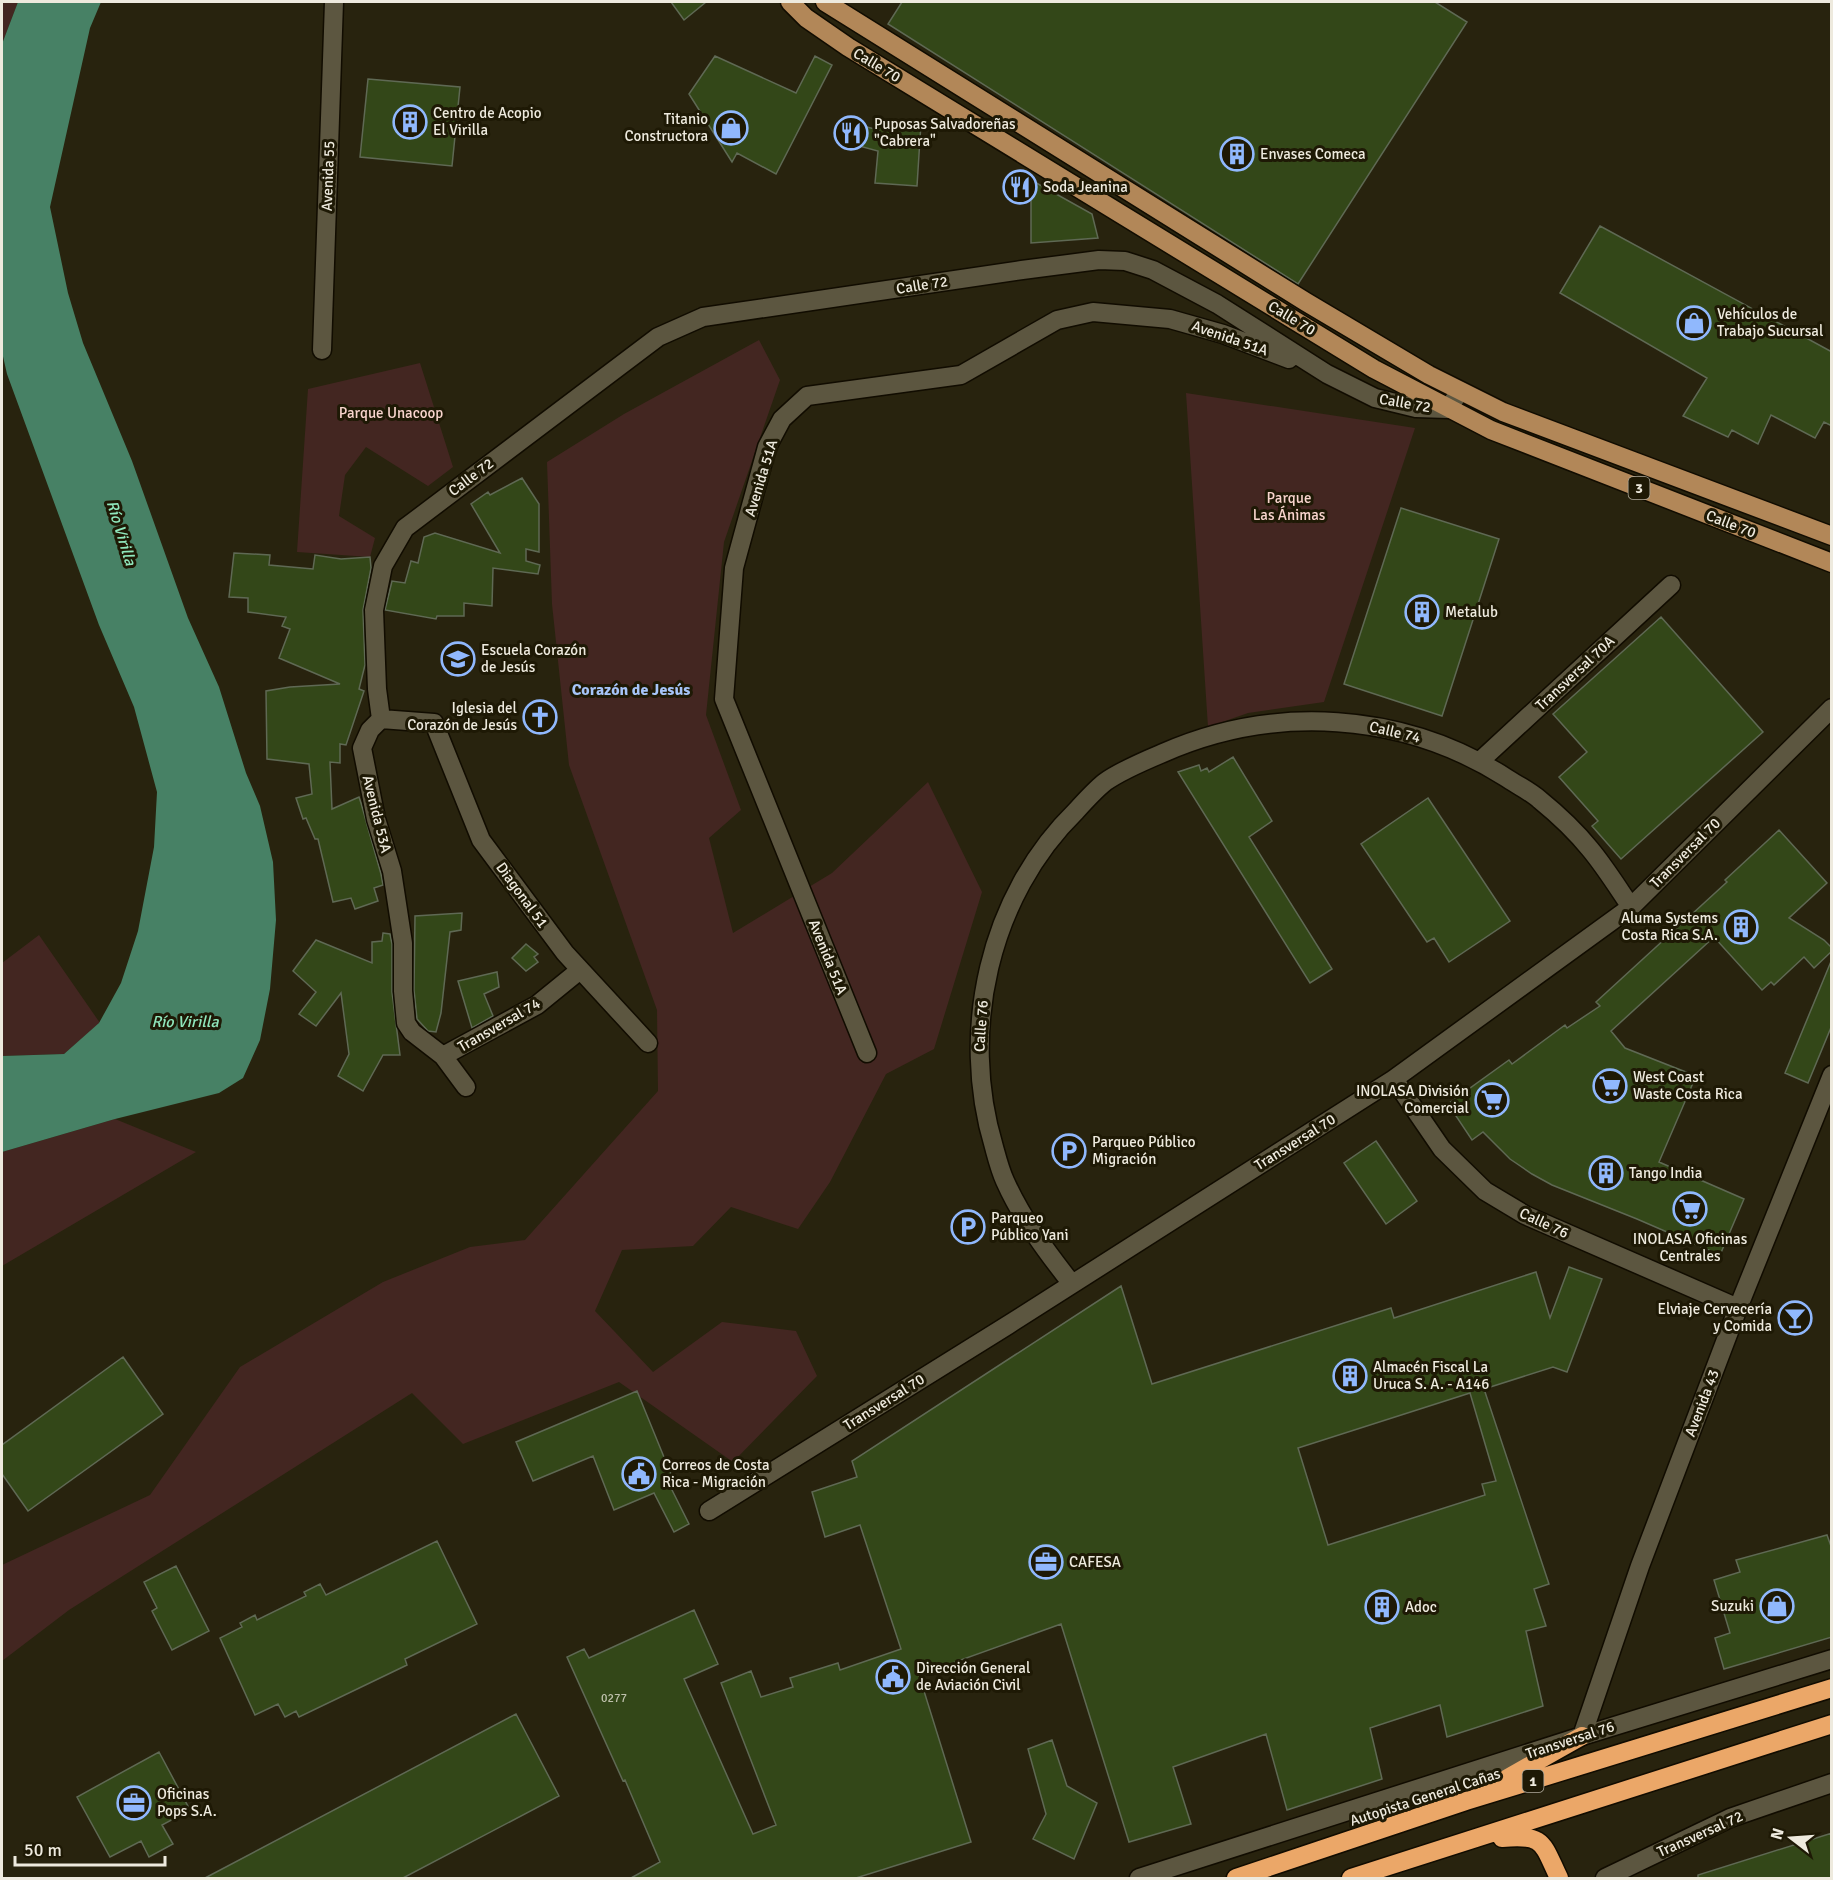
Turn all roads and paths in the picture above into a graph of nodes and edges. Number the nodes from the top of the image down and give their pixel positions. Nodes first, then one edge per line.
1 (334, 2) edge
2 (790, 2) edge
3 (825, 2) edge
4 (322, 350) dead end
5 (1327, 374) junction
6 (1460, 392) junction
7 (1448, 409) junction
8 (1832, 536) edge
9 (1832, 563) edge
10 (1671, 585) dead end
11 (1832, 708) edge
12 (381, 719) junction
13 (1480, 761) junction
14 (1105, 782) joint
15 (1631, 907) junction
16 (580, 970) junction
17 (648, 1043) dead end
18 (867, 1053) dead end
19 (444, 1056) junction
20 (1832, 1075) edge
21 (1394, 1079) junction
22 (466, 1087) dead end
23 (1072, 1284) junction
24 (1738, 1308) junction
25 (709, 1511) dead end
26 (1832, 1659) edge
27 (1832, 1688) edge
28 (1832, 1724) edge
29 (1582, 1736) junction
30 (1832, 1783) edge
31 (1466, 1801) junction
32 (1470, 1841) junction
33 (1139, 1878) edge
34 (1236, 1878) edge
35 (1351, 1878) edge
36 (1559, 1878) edge
37 (1605, 1878) edge

1 - 4 street, Avenida 55
2 - 7 main road, Calle 70 / 3
3 - 6 main road, Calle 70 / 3
5 - 7 street, Calle 72
5 - 12 street, Calle 72
5 - 18 street, Avenida 51A
6 - 7 street, Calle 72
6 - 8 main road, Calle 70 / 3
7 - 9 main road, Calle 70 / 3
10 - 13 street, Transversal 70A
11 - 15 street, Transversal 70
12 - 16 street, Diagonal 51
12 - 19 street, Avenida 53A
13 - 14 street, Calle 74
13 - 15 street, Calle 74
14 - 23 street, Calle 76
15 - 21 street, Transversal 70
16 - 17 street, Diagonal 51
16 - 19 street, Transversal 74
19 - 22 street, Avenida 53A
20 - 24 street, Avenida 43
21 - 23 street, Transversal 70
21 - 24 street, Calle 76
23 - 25 street, Transversal 70
24 - 29 street, Avenida 43
26 - 29 street, Transversal 76
27 - 31 highway, Autopista General Cañas / 1
28 - 32 highway
29 - 31 highway
29 - 33 street, Transversal 76
30 - 37 street, Transversal 72
31 - 34 highway, Autopista General Cañas / 1
32 - 35 highway
32 - 36 highway

